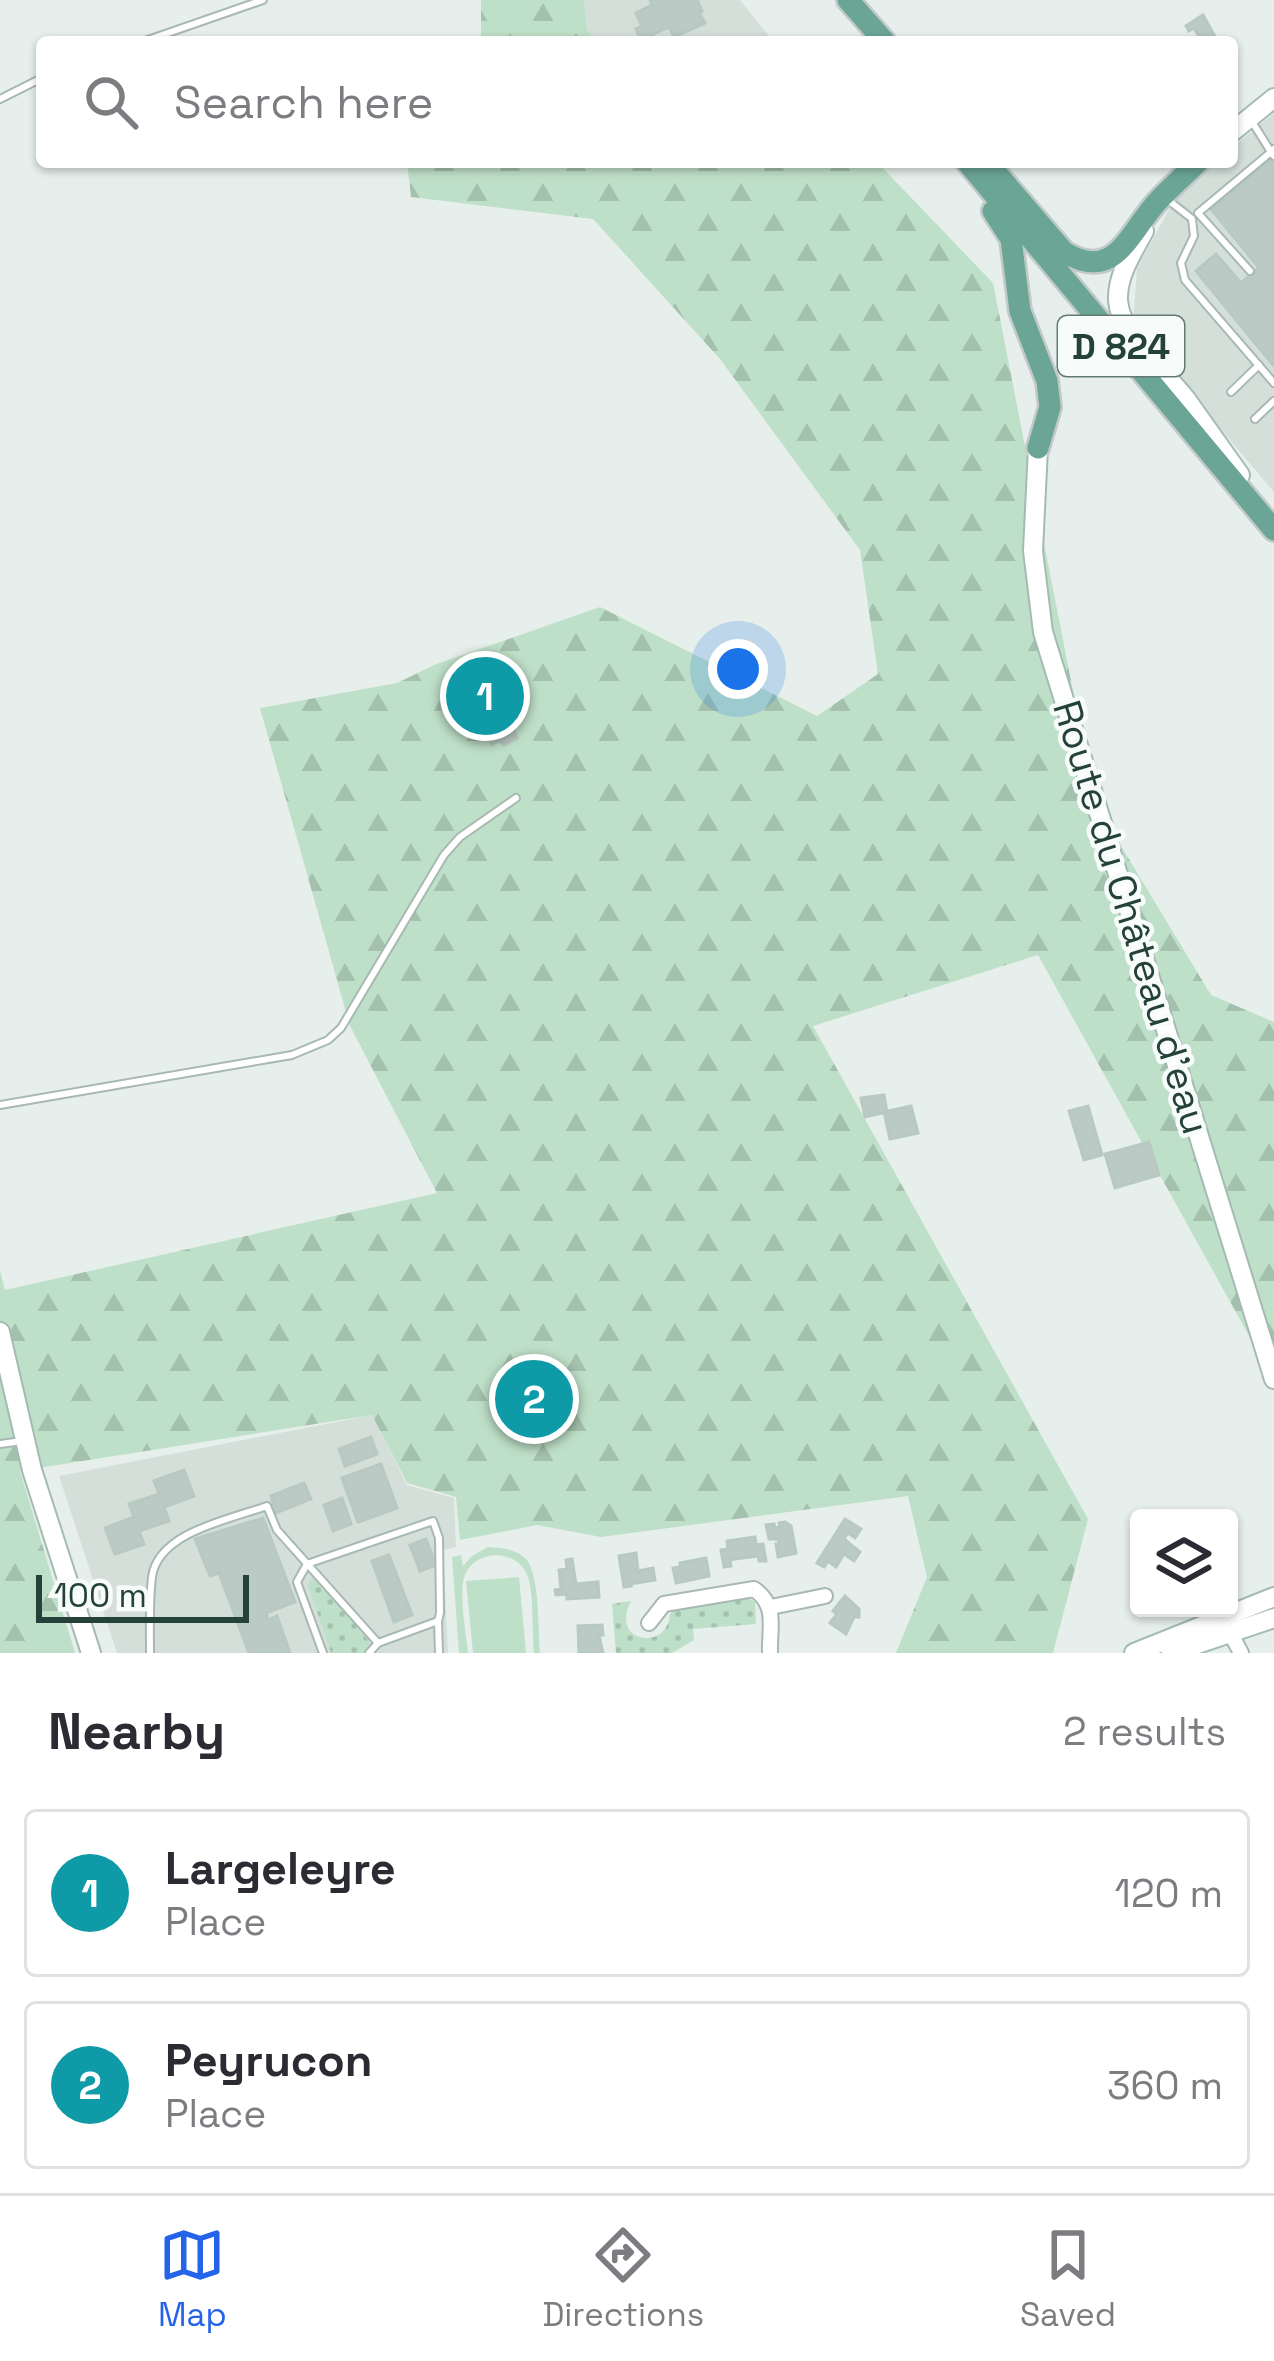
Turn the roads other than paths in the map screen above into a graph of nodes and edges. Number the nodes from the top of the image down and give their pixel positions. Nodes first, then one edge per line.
1 (263, 0) edge
2 (832, 0) edge
3 (848, 0) edge
4 (159, 36) edge
5 (862, 36) edge
6 (880, 36) edge
7 (36, 81) edge
8 (0, 98) edge
9 (1274, 98) edge
10 (1250, 117) junction
11 (1238, 127) edge
12 (1273, 152) edge
13 (966, 168) edge
14 (967, 168) edge
15 (992, 168) edge
16 (1193, 168) edge
17 (1194, 168) edge
18 (1167, 200) junction
19 (1195, 216) junction
20 (1250, 271) dead end
21 (1259, 365) junction
22 (1274, 383) edge
23 (1231, 392) dead end
24 (1274, 401) edge
25 (1255, 419) dead end
26 (1038, 448) joint
27 (1274, 526) edge
28 (516, 798) dead end
29 (0, 1105) edge
30 (0, 1332) edge
31 (1274, 1379) edge
32 (15, 1442) dead end
33 (0, 1444) edge
34 (307, 1564) junction
35 (825, 1596) dead end
36 (1274, 1597) edge
37 (771, 1607) junction
38 (1274, 1618) edge
39 (438, 1621) junction
40 (649, 1624) dead end
41 (1227, 1625) junction
42 (378, 1643) junction
43 (91, 1653) edge
44 (150, 1653) edge
45 (322, 1653) edge
46 (368, 1653) edge
47 (439, 1653) edge
48 (770, 1653) edge
49 (1134, 1653) edge
50 (1171, 1653) edge
51 (1241, 1653) edge

1 - 4 lane
2 - 5 main road
3 - 6 main road
7 - 8 lane
9 - 10 main road
10 - 11 main road
10 - 12 lane
12 - 19 lane
13 - 26 main road
14 - 27 main road, D 824
15 - 16 main road
17 - 18 main road
18 - 19 lane
18 - 27 main road
19 - 20 lane
19 - 21 lane
21 - 22 lane
21 - 23 lane
24 - 25 lane
26 - 31 main road, Route du Château d'eau
28 - 29 lane
30 - 43 main road
32 - 33 lane
34 - 39 lane
34 - 42 lane
34 - 44 lane
34 - 45 lane
35 - 37 street
36 - 41 main road
37 - 40 street
37 - 48 street
38 - 41 main road
39 - 42 lane
39 - 47 lane
41 - 49 main road
41 - 50 main road
41 - 51 street
42 - 46 lane

